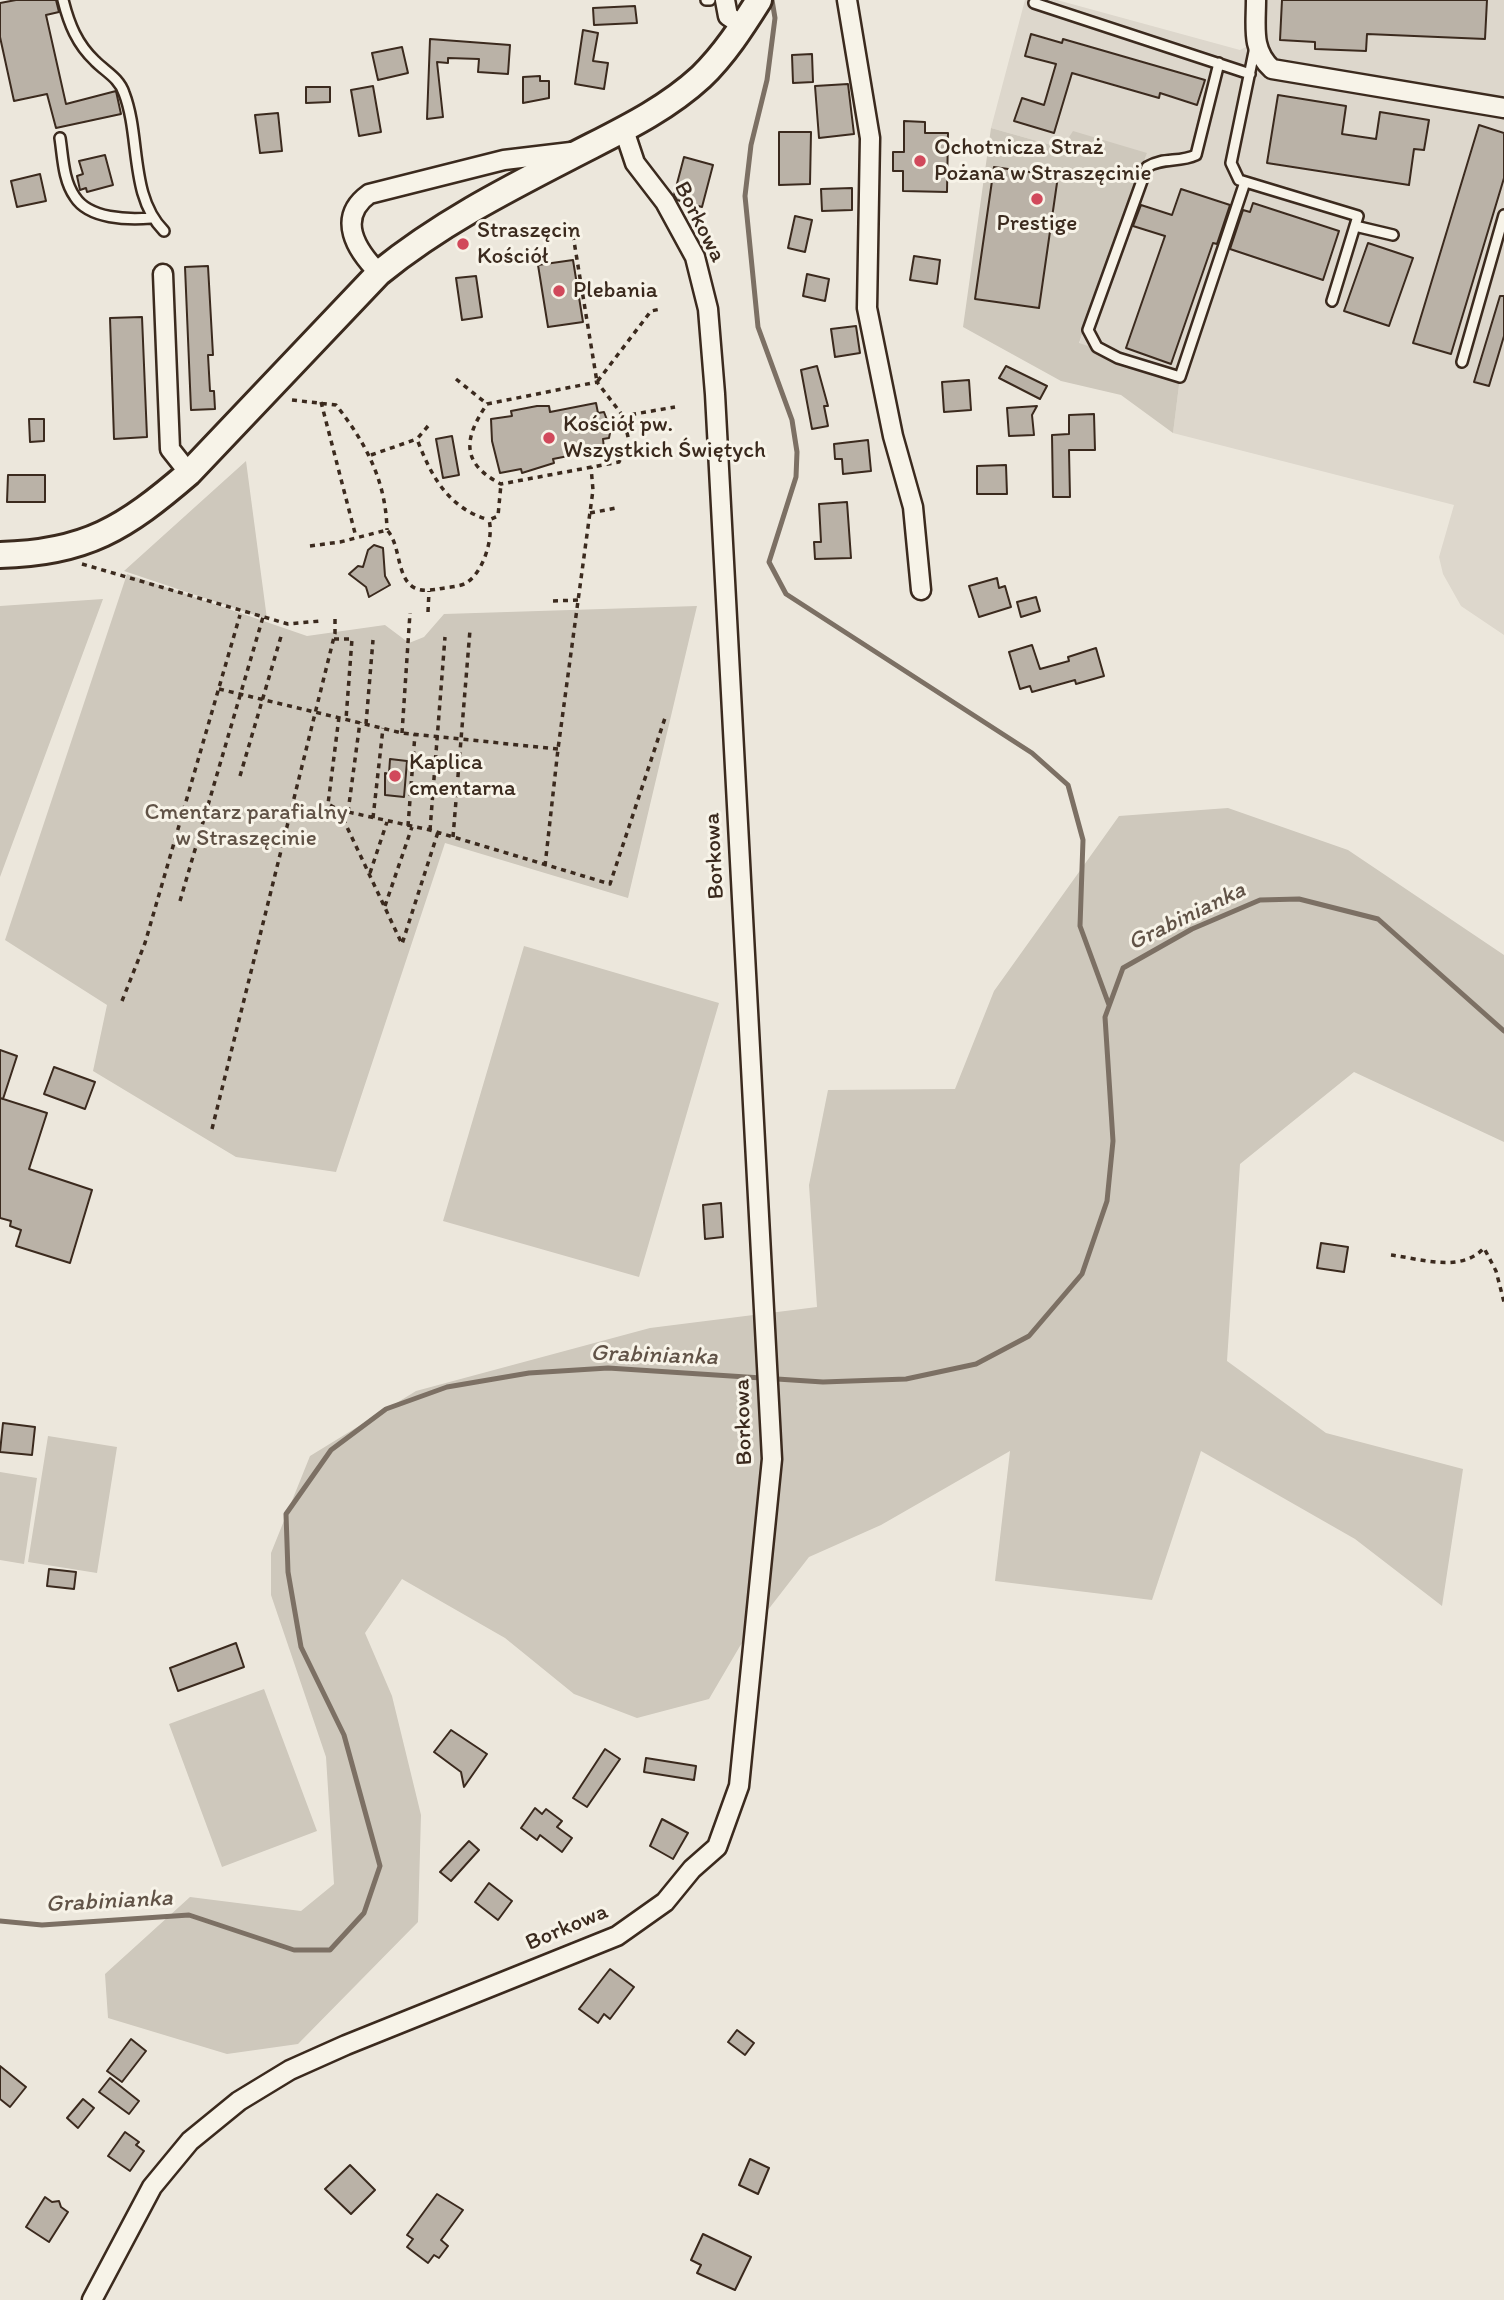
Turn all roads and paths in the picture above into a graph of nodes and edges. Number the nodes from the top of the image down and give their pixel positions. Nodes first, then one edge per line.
1 (63, 0) edge
2 (725, 0) edge
3 (847, 0) edge
4 (1256, 0) edge
5 (1034, 3) dead end
6 (752, 11) edge
7 (1255, 46) junction
8 (1219, 64) junction
9 (1250, 74) junction
10 (1504, 108) edge
11 (624, 130) junction
12 (60, 138) dead end
13 (581, 151) junction
14 (1245, 182) junction
15 (1504, 215) edge
16 (151, 218) junction
17 (1355, 226) junction
18 (164, 231) dead end
19 (573, 235) dead end
20 (1393, 236) dead end
21 (379, 273) junction
22 (163, 274) dead end
23 (1332, 301) dead end
24 (661, 309) dead end
25 (1462, 362) dead end
26 (456, 379) dead end
27 (597, 382) junction
28 (292, 400) dead end
29 (321, 402) junction
30 (487, 404) junction
31 (675, 407) dead end
32 (623, 416) junction
33 (428, 426) dead end
34 (417, 439) junction
35 (371, 455) junction
36 (591, 467) junction
37 (189, 473) junction
38 (501, 484) junction
39 (615, 508) dead end
40 (590, 513) junction
41 (489, 520) junction
42 (387, 530) junction
43 (356, 537) junction
44 (310, 546) dead end
45 (0, 555) edge
46 (73, 562) dead end
47 (922, 590) dead end
48 (429, 591) junction
49 (578, 600) junction
50 (553, 601) dead end
51 (428, 612) dead end
52 (410, 613) dead end
53 (240, 615) dead end
54 (263, 617) junction
55 (335, 619) dead end
56 (320, 621) dead end
57 (470, 630) dead end
58 (282, 633) dead end
59 (445, 637) dead end
60 (334, 639) junction
61 (373, 640) dead end
62 (219, 689) junction
63 (241, 694) junction
64 (262, 699) junction
65 (317, 712) junction
66 (340, 717) junction
67 (665, 718) dead end
68 (346, 719) junction
69 (360, 722) junction
70 (366, 724) junction
71 (383, 728) junction
72 (402, 733) junction
73 (415, 734) junction
74 (439, 737) junction
75 (461, 739) junction
76 (558, 750) junction
77 (240, 776) dead end
78 (339, 810) junction
79 (348, 812) junction
80 (373, 818) junction
81 (387, 822) junction
82 (410, 826) junction
83 (430, 830) junction
84 (438, 832) junction
85 (453, 837) junction
86 (545, 866) junction
87 (369, 875) junction
88 (180, 901) dead end
89 (385, 908) junction
90 (122, 1001) dead end
91 (212, 1129) dead end
92 (1391, 1255) dead end
93 (1504, 1302) edge
94 (92, 2300) edge

1 - 16 lane
2 - 6 street
3 - 47 street
4 - 7 street
5 - 8 lane
6 - 11 street
7 - 9 lane
7 - 10 street
8 - 9 lane
8 - 14 lane
9 - 14 lane
11 - 13 street
11 - 94 street, Borkowa
12 - 16 lane
13 - 21 street
13 - 21 street
14 - 17 lane
15 - 25 lane
16 - 18 lane
17 - 20 lane
17 - 23 lane
19 - 27 path
21 - 37 street
22 - 37 street
24 - 27 path
26 - 30 path
27 - 30 path
27 - 32 path
28 - 29 path
29 - 35 path
29 - 43 path
30 - 38 path
31 - 32 path
32 - 36 path
33 - 34 path
34 - 35 path
34 - 41 path
35 - 42 path
36 - 38 path
36 - 40 path
37 - 45 street
38 - 41 path
39 - 40 path
40 - 49 path
41 - 48 path
42 - 43 path
42 - 48 path
43 - 44 path
46 - 54 path
48 - 51 path
49 - 50 path
49 - 76 path
52 - 72 path
53 - 62 path
54 - 56 path
54 - 63 path
55 - 60 path
57 - 75 path
58 - 64 path
59 - 74 path
60 - 65 path
60 - 68 path
61 - 70 path
62 - 63 path
62 - 90 path
63 - 64 path
63 - 88 path
64 - 65 path
64 - 77 path
65 - 66 path
65 - 91 path
66 - 68 path
66 - 78 path
67 - 86 path
68 - 69 path
69 - 70 path
69 - 79 path
70 - 71 path
71 - 72 path
71 - 80 path
72 - 73 path
73 - 74 path
73 - 82 path
74 - 75 path
74 - 83 path
75 - 76 path
75 - 85 path
76 - 86 path
78 - 79 path
78 - 87 path
79 - 80 path
80 - 81 path
81 - 82 path
81 - 87 path
82 - 83 path
82 - 89 path
83 - 84 path
84 - 85 path
84 - 89 path
85 - 86 path
87 - 89 path
92 - 93 path

